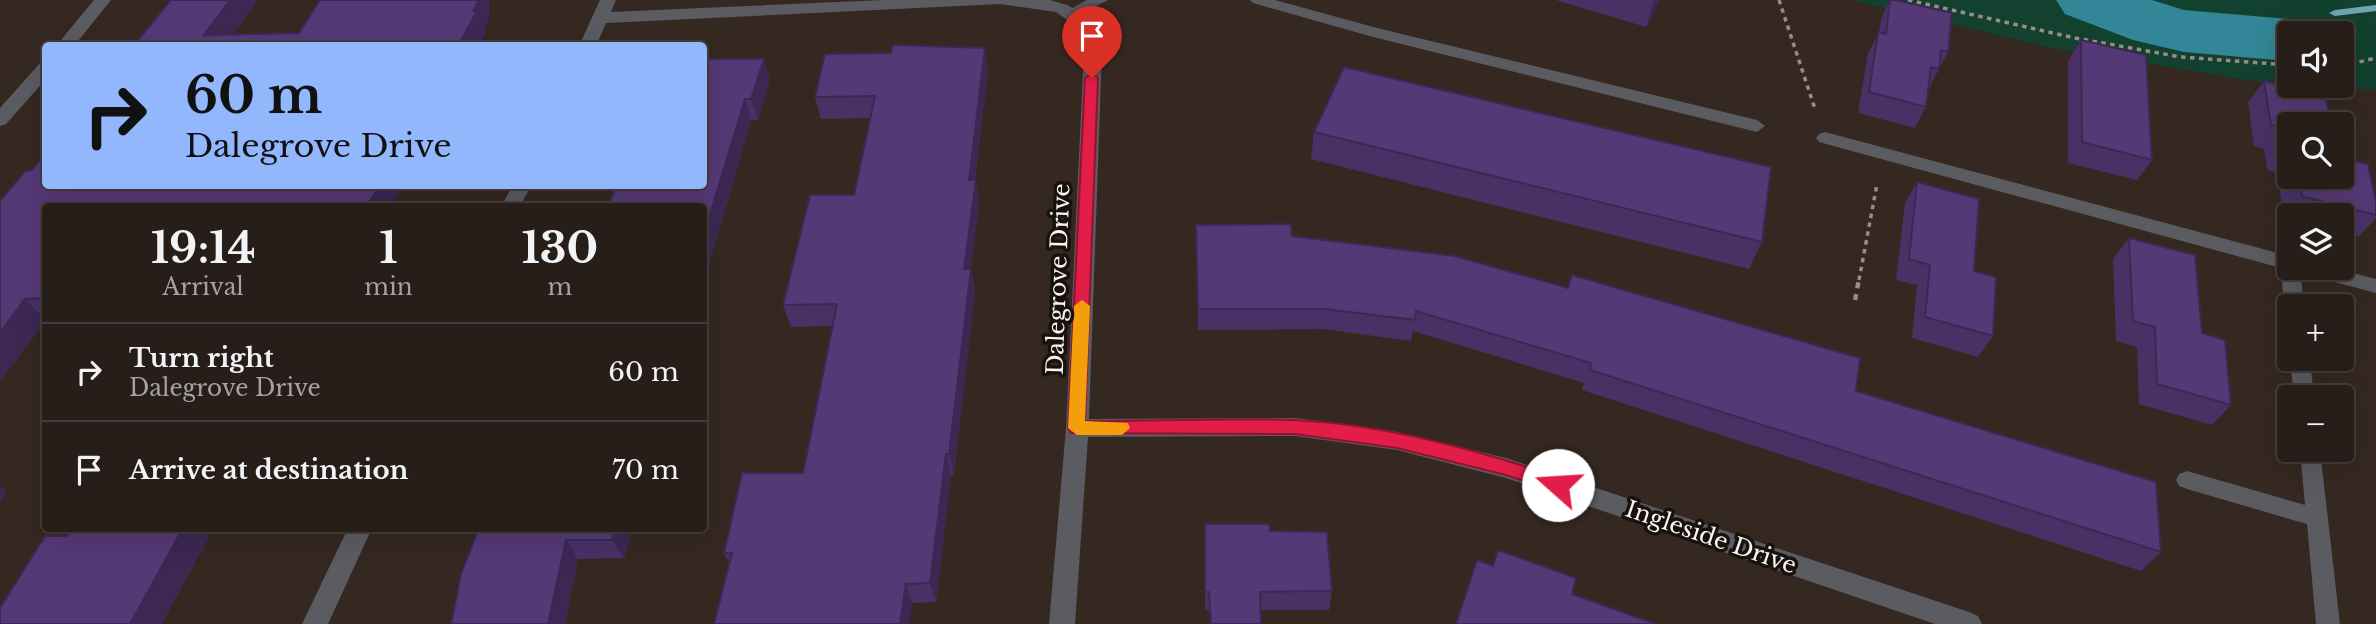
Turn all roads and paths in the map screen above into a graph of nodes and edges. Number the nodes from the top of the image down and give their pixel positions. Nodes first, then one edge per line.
1 (103, 0) edge
2 (608, 0) edge
3 (995, 0) edge
4 (1004, 0) edge
5 (1100, 0) edge
6 (1258, 0) edge
7 (1779, 0) edge
8 (1908, 0) edge
9 (920, 2) edge
10 (1071, 13) junction
11 (600, 18) junction
12 (67, 42) edge
13 (589, 42) edge
14 (2376, 58) edge
15 (2354, 63) edge
16 (2277, 64) edge
17 (42, 72) edge
18 (0, 120) edge
19 (1757, 126) dead end
20 (1825, 138) joint
21 (1883, 153) junction
22 (2277, 261) edge
23 (2353, 280) edge
24 (2376, 286) edge
25 (1855, 300) dead end
26 (1077, 428) junction
27 (2311, 462) edge
28 (2187, 480) dead end
29 (2317, 518) junction
30 (358, 532) edge
31 (315, 624) edge
32 (1062, 624) edge
33 (1969, 624) edge
34 (2328, 624) edge

1 - 12 street
2 - 11 street
3 - 9 street
4 - 10 street
5 - 10 lane
6 - 19 lane
7 - 20 path
8 - 16 path
9 - 11 street
10 - 26 street, Dalegrove Drive
11 - 13 street
14 - 15 path
17 - 18 street
20 - 21 lane
21 - 22 lane
21 - 25 path
23 - 24 lane
26 - 32 street, Dalegrove Drive
26 - 33 street, Ingleside Drive
27 - 29 lane
28 - 29 lane
29 - 34 lane
30 - 31 street

